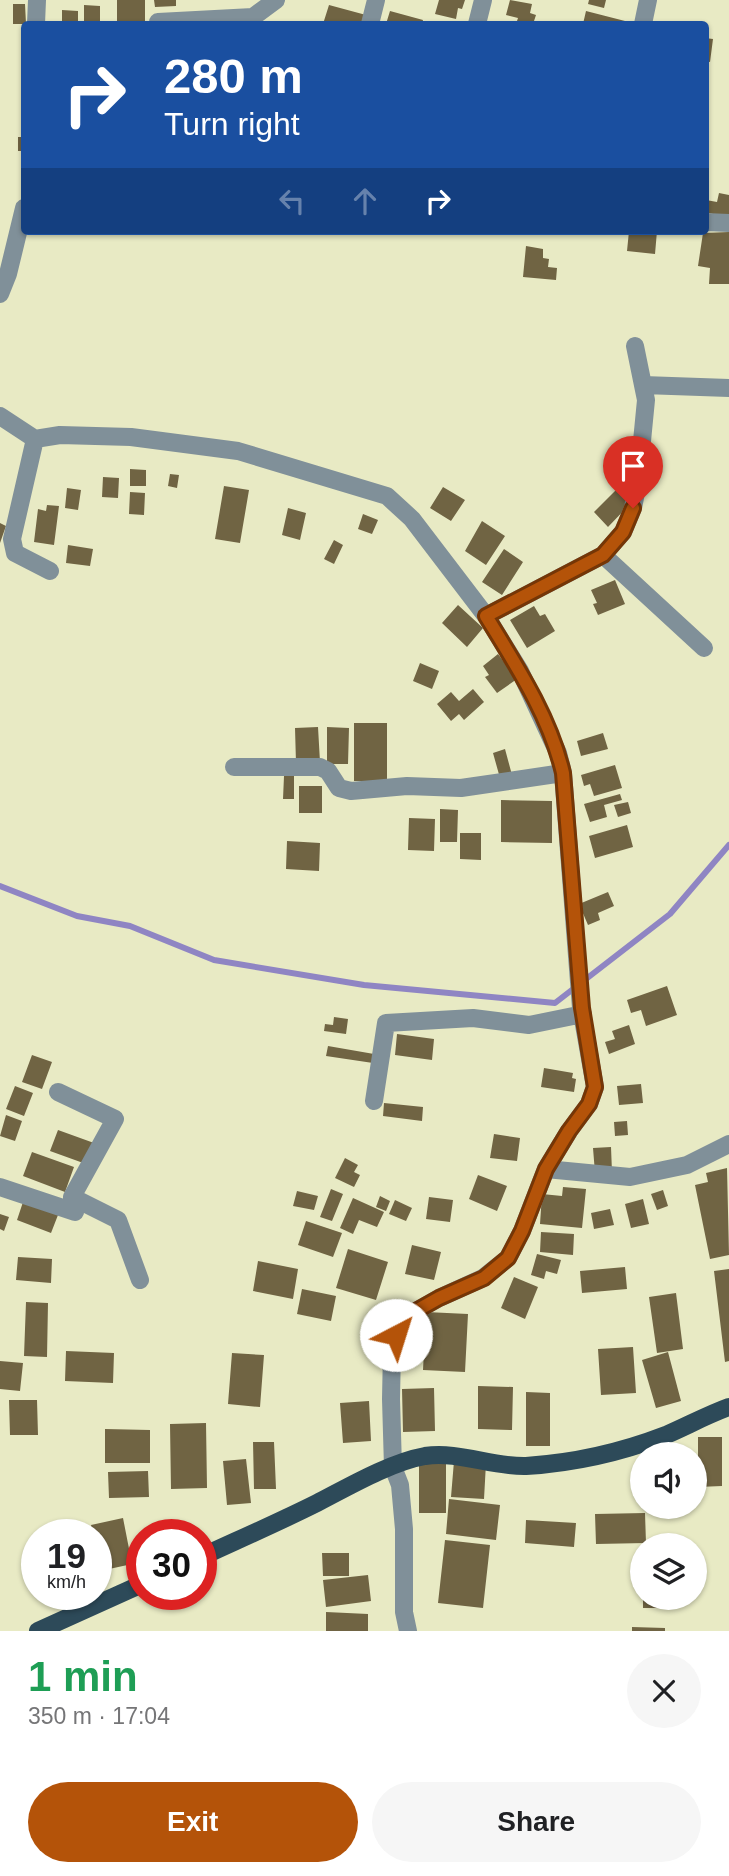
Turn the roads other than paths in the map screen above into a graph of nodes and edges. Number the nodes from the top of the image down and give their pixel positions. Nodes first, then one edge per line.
1 (37, 0) edge
2 (276, 0) edge
3 (483, 0) edge
4 (648, 0) edge
5 (373, 1) edge
6 (36, 21) edge
7 (177, 21) edge
8 (370, 21) edge
9 (478, 21) edge
10 (644, 21) edge
11 (21, 220) edge
12 (709, 222) edge
13 (729, 223) edge
14 (0, 294) edge
15 (635, 346) dead end
16 (643, 386) junction
17 (729, 388) edge
18 (0, 416) edge
19 (35, 439) junction
20 (603, 555) junction
21 (50, 571) dead end
22 (486, 616) junction
23 (704, 648) dead end
24 (234, 767) dead end
25 (563, 773) junction
26 (582, 1011) junction
27 (58, 1092) dead end
28 (374, 1101) dead end
29 (729, 1144) edge
30 (546, 1169) junction
31 (0, 1187) edge
32 (72, 1196) junction
33 (140, 1280) dead end
34 (729, 1407) edge
35 (393, 1467) junction
36 (217, 1550) edge
37 (126, 1591) edge
38 (38, 1631) edge
39 (408, 1631) edge

1 - 6 street
2 - 7 street
3 - 9 street
4 - 10 street
5 - 8 street
11 - 14 street
12 - 13 street
15 - 16 street
16 - 17 street
16 - 20 street
18 - 19 street
19 - 21 street
19 - 22 street
20 - 22 street
20 - 23 street
22 - 25 street
24 - 25 street
25 - 26 street
26 - 28 street
26 - 30 street
27 - 32 street
29 - 30 street
30 - 35 street
31 - 32 street
32 - 33 street
34 - 35 main road
35 - 36 main road
35 - 39 street
37 - 38 main road

